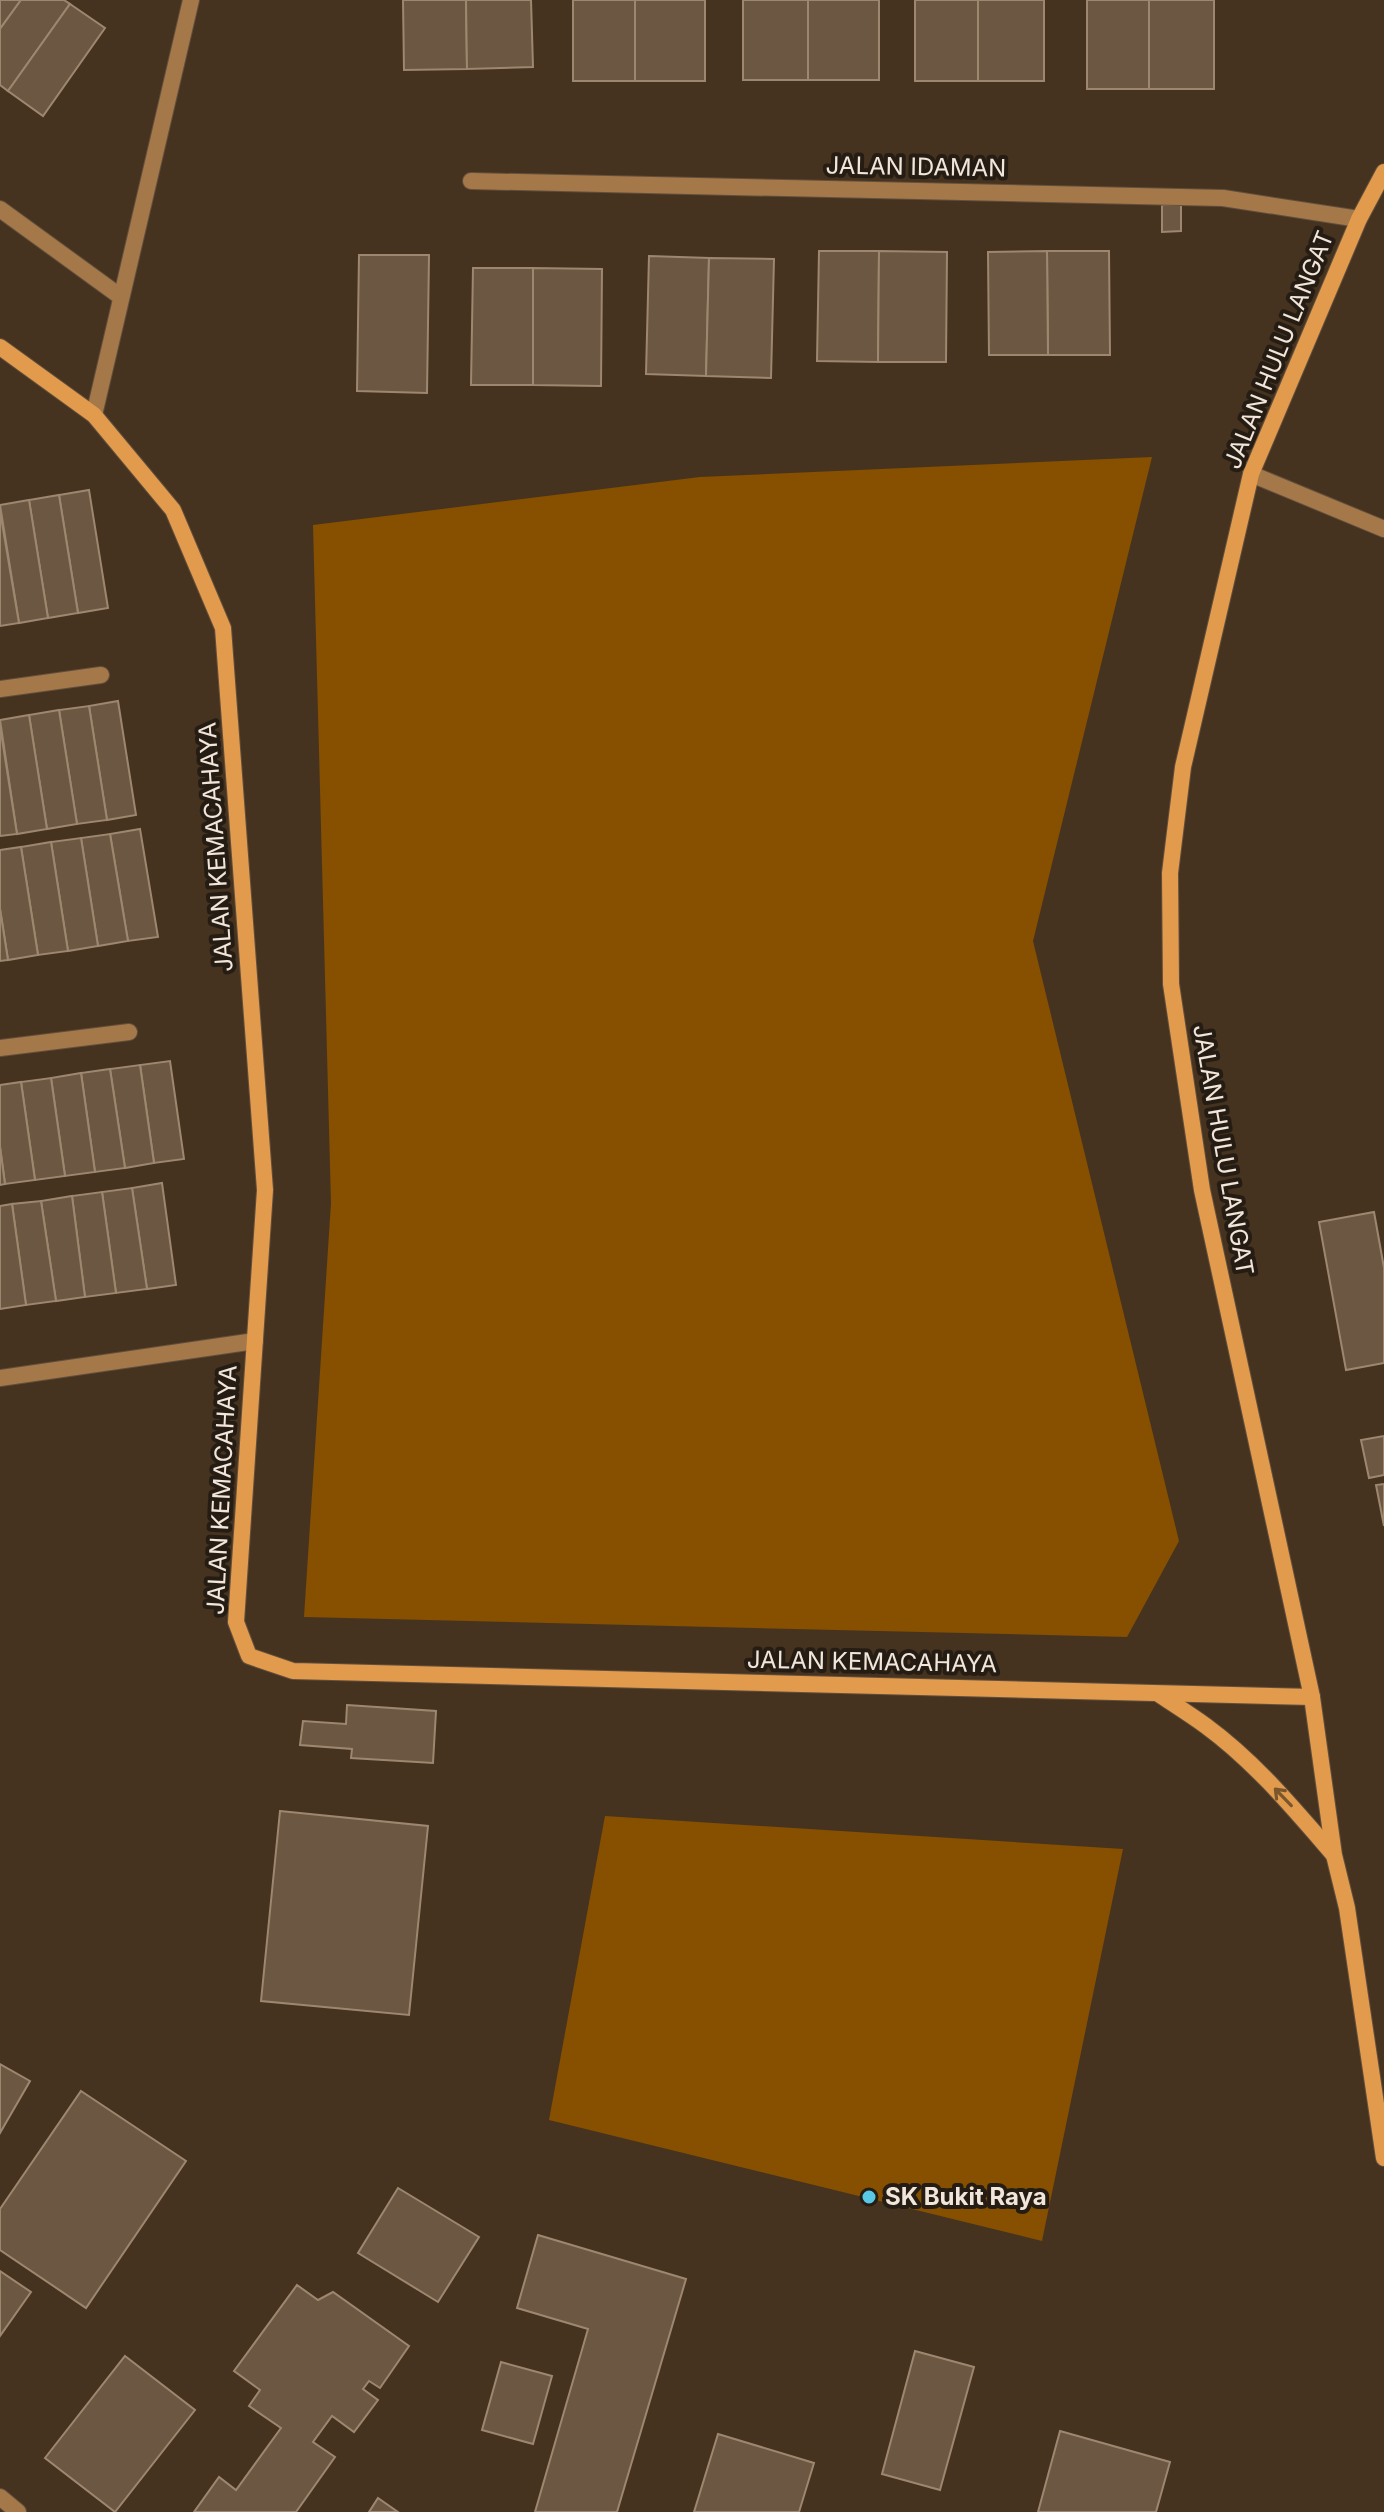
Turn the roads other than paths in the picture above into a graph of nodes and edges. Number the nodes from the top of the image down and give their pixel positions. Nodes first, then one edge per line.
1 (191, 0) edge
2 (1384, 172) edge
3 (471, 181) dead end
4 (0, 209) edge
5 (1359, 219) junction
6 (121, 297) junction
7 (0, 347) edge
8 (94, 415) junction
9 (1251, 474) junction
10 (1384, 529) edge
11 (101, 675) dead end
12 (0, 689) edge
13 (129, 1032) dead end
14 (0, 1048) edge
15 (255, 1341) junction
16 (0, 1378) edge
17 (1159, 1694) junction
18 (1312, 1697) junction
19 (1334, 1855) junction
20 (1384, 2158) edge
21 (0, 2497) edge
22 (18, 2512) edge

1 - 6 street
2 - 5 street, JALAN HULU LANGAT
3 - 5 street, JALAN IDAMAN
4 - 6 street
5 - 9 street, JALAN HULU LANGAT
6 - 8 street
7 - 8 street, JALAN KEMACAHAYA
8 - 15 street, JALAN KEMACAHAYA
9 - 10 street
9 - 18 street, JALAN HULU LANGAT
11 - 12 street
13 - 14 street
15 - 16 street
15 - 17 street, JALAN KEMACAHAYA
17 - 18 street, JALAN KEMACAHAYA
19 -> 17 street
18 - 19 street, JALAN HULU LANGAT
19 - 20 street, JALAN HULU LANGAT
21 - 22 street

